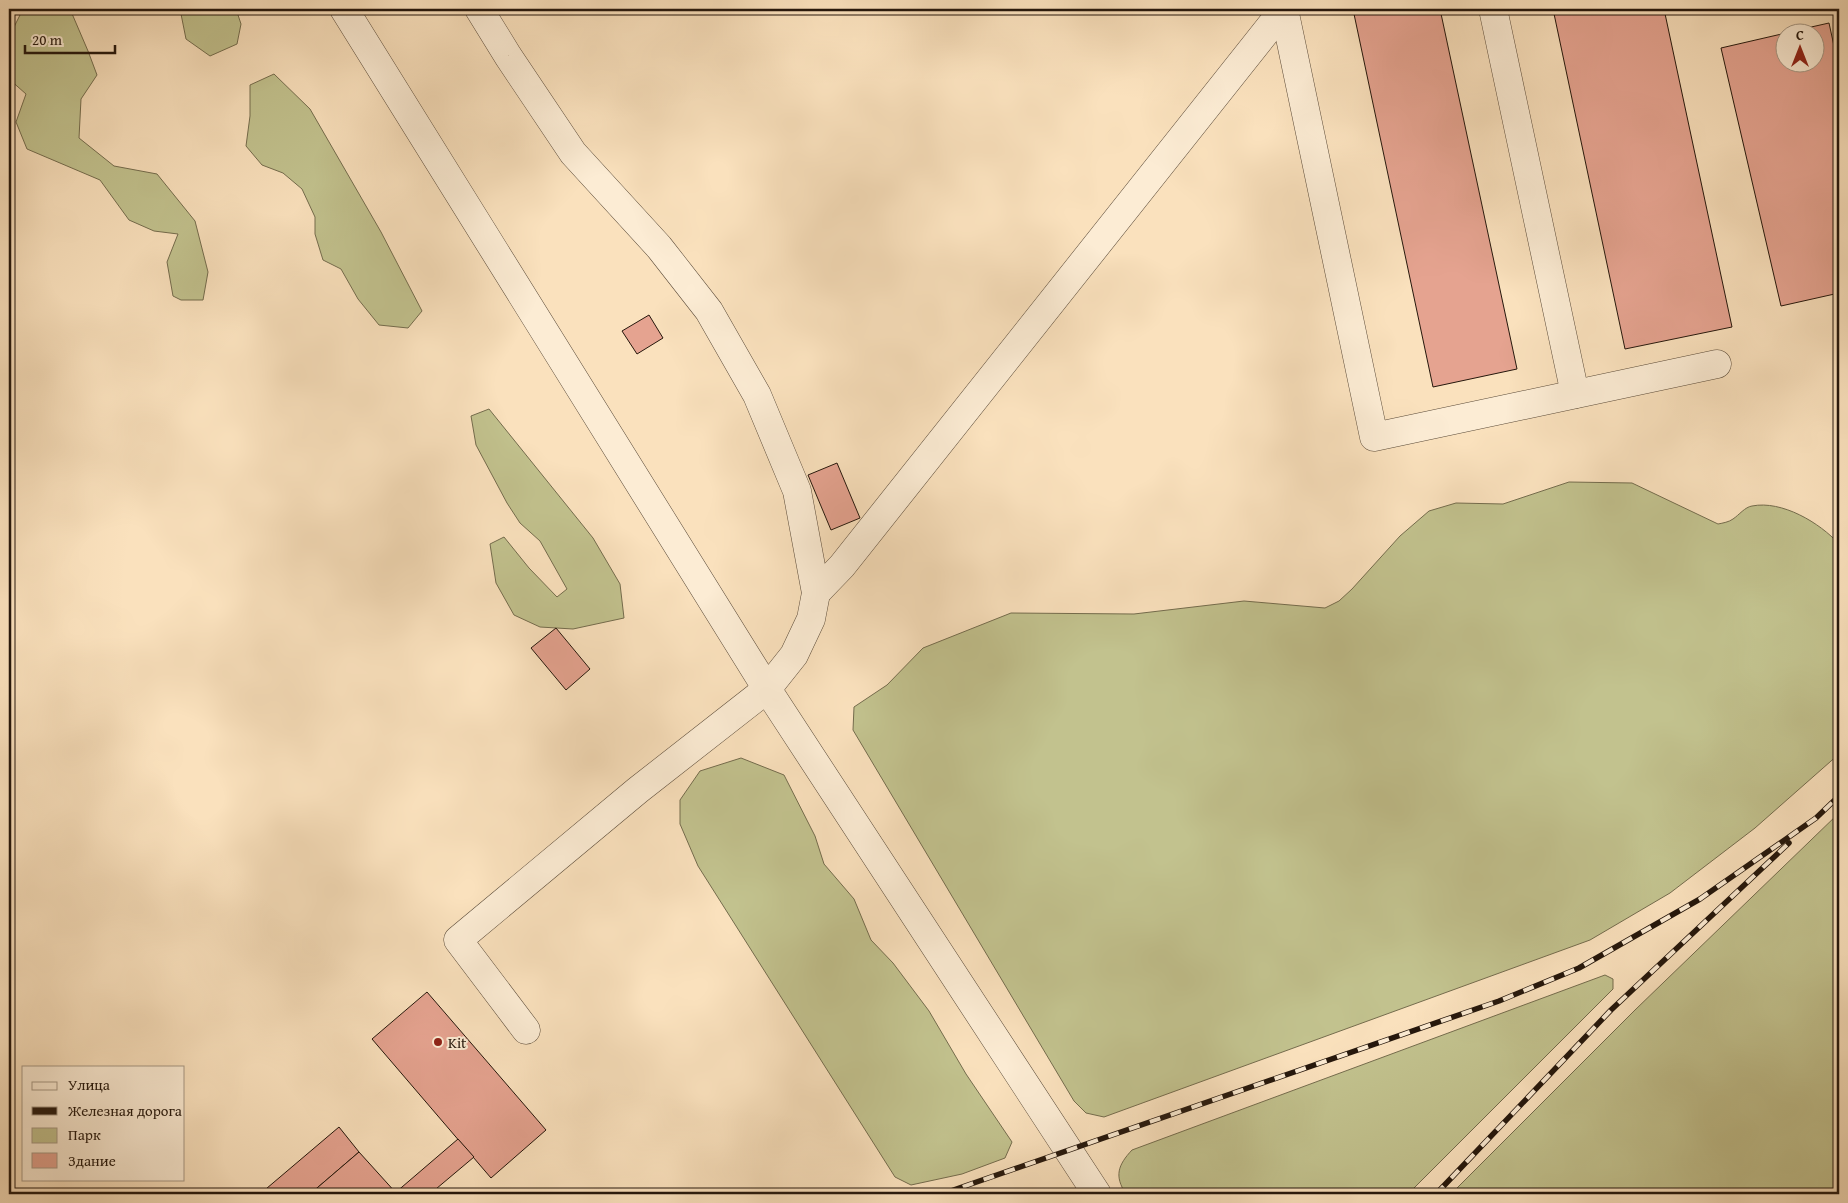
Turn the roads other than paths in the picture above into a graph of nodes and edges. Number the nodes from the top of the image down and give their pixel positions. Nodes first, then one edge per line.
1 (344, 9) edge
2 (478, 9) edge
3 (1284, 9) edge
4 (1493, 9) edge
5 (1717, 364) dead end
6 (1575, 394) junction
7 (816, 593) junction
8 (767, 689) junction
9 (526, 1030) dead end
10 (1097, 1194) edge

1 - 8 street
2 - 7 street
3 - 6 street
3 - 7 street
4 - 6 street
5 - 6 street
7 - 8 street
8 - 9 street
8 - 10 street

